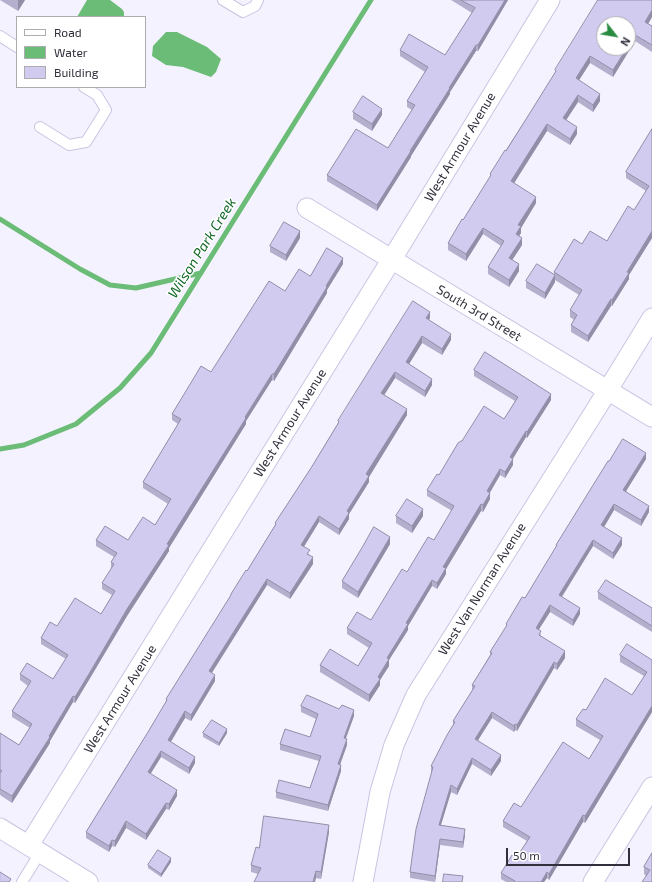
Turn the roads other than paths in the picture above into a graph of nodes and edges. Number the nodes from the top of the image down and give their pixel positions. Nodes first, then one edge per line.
1 (223, 0) edge
2 (258, 0) edge
3 (550, 0) edge
4 (0, 36) edge
5 (16, 46) edge
6 (86, 88) edge
7 (40, 127) dead end
8 (307, 208) dead end
9 (391, 260) junction
10 (652, 318) edge
11 (608, 390) junction
12 (652, 417) edge
13 (652, 787) edge
14 (0, 828) edge
15 (34, 849) junction
16 (22, 882) edge
17 (88, 882) edge
18 (363, 882) edge
19 (593, 882) edge

1 - 2 lane
3 - 9 street, West Armour Avenue
4 - 5 lane
6 - 7 lane
8 - 9 street, South 3rd Street
9 - 11 street, South 3rd Street
9 - 15 street, West Armour Avenue
10 - 11 street, West Van Norman Avenue
11 - 12 street, South 3rd Street
11 - 18 street, West Van Norman Avenue
13 - 19 street
14 - 15 street
15 - 16 lane
15 - 17 street

